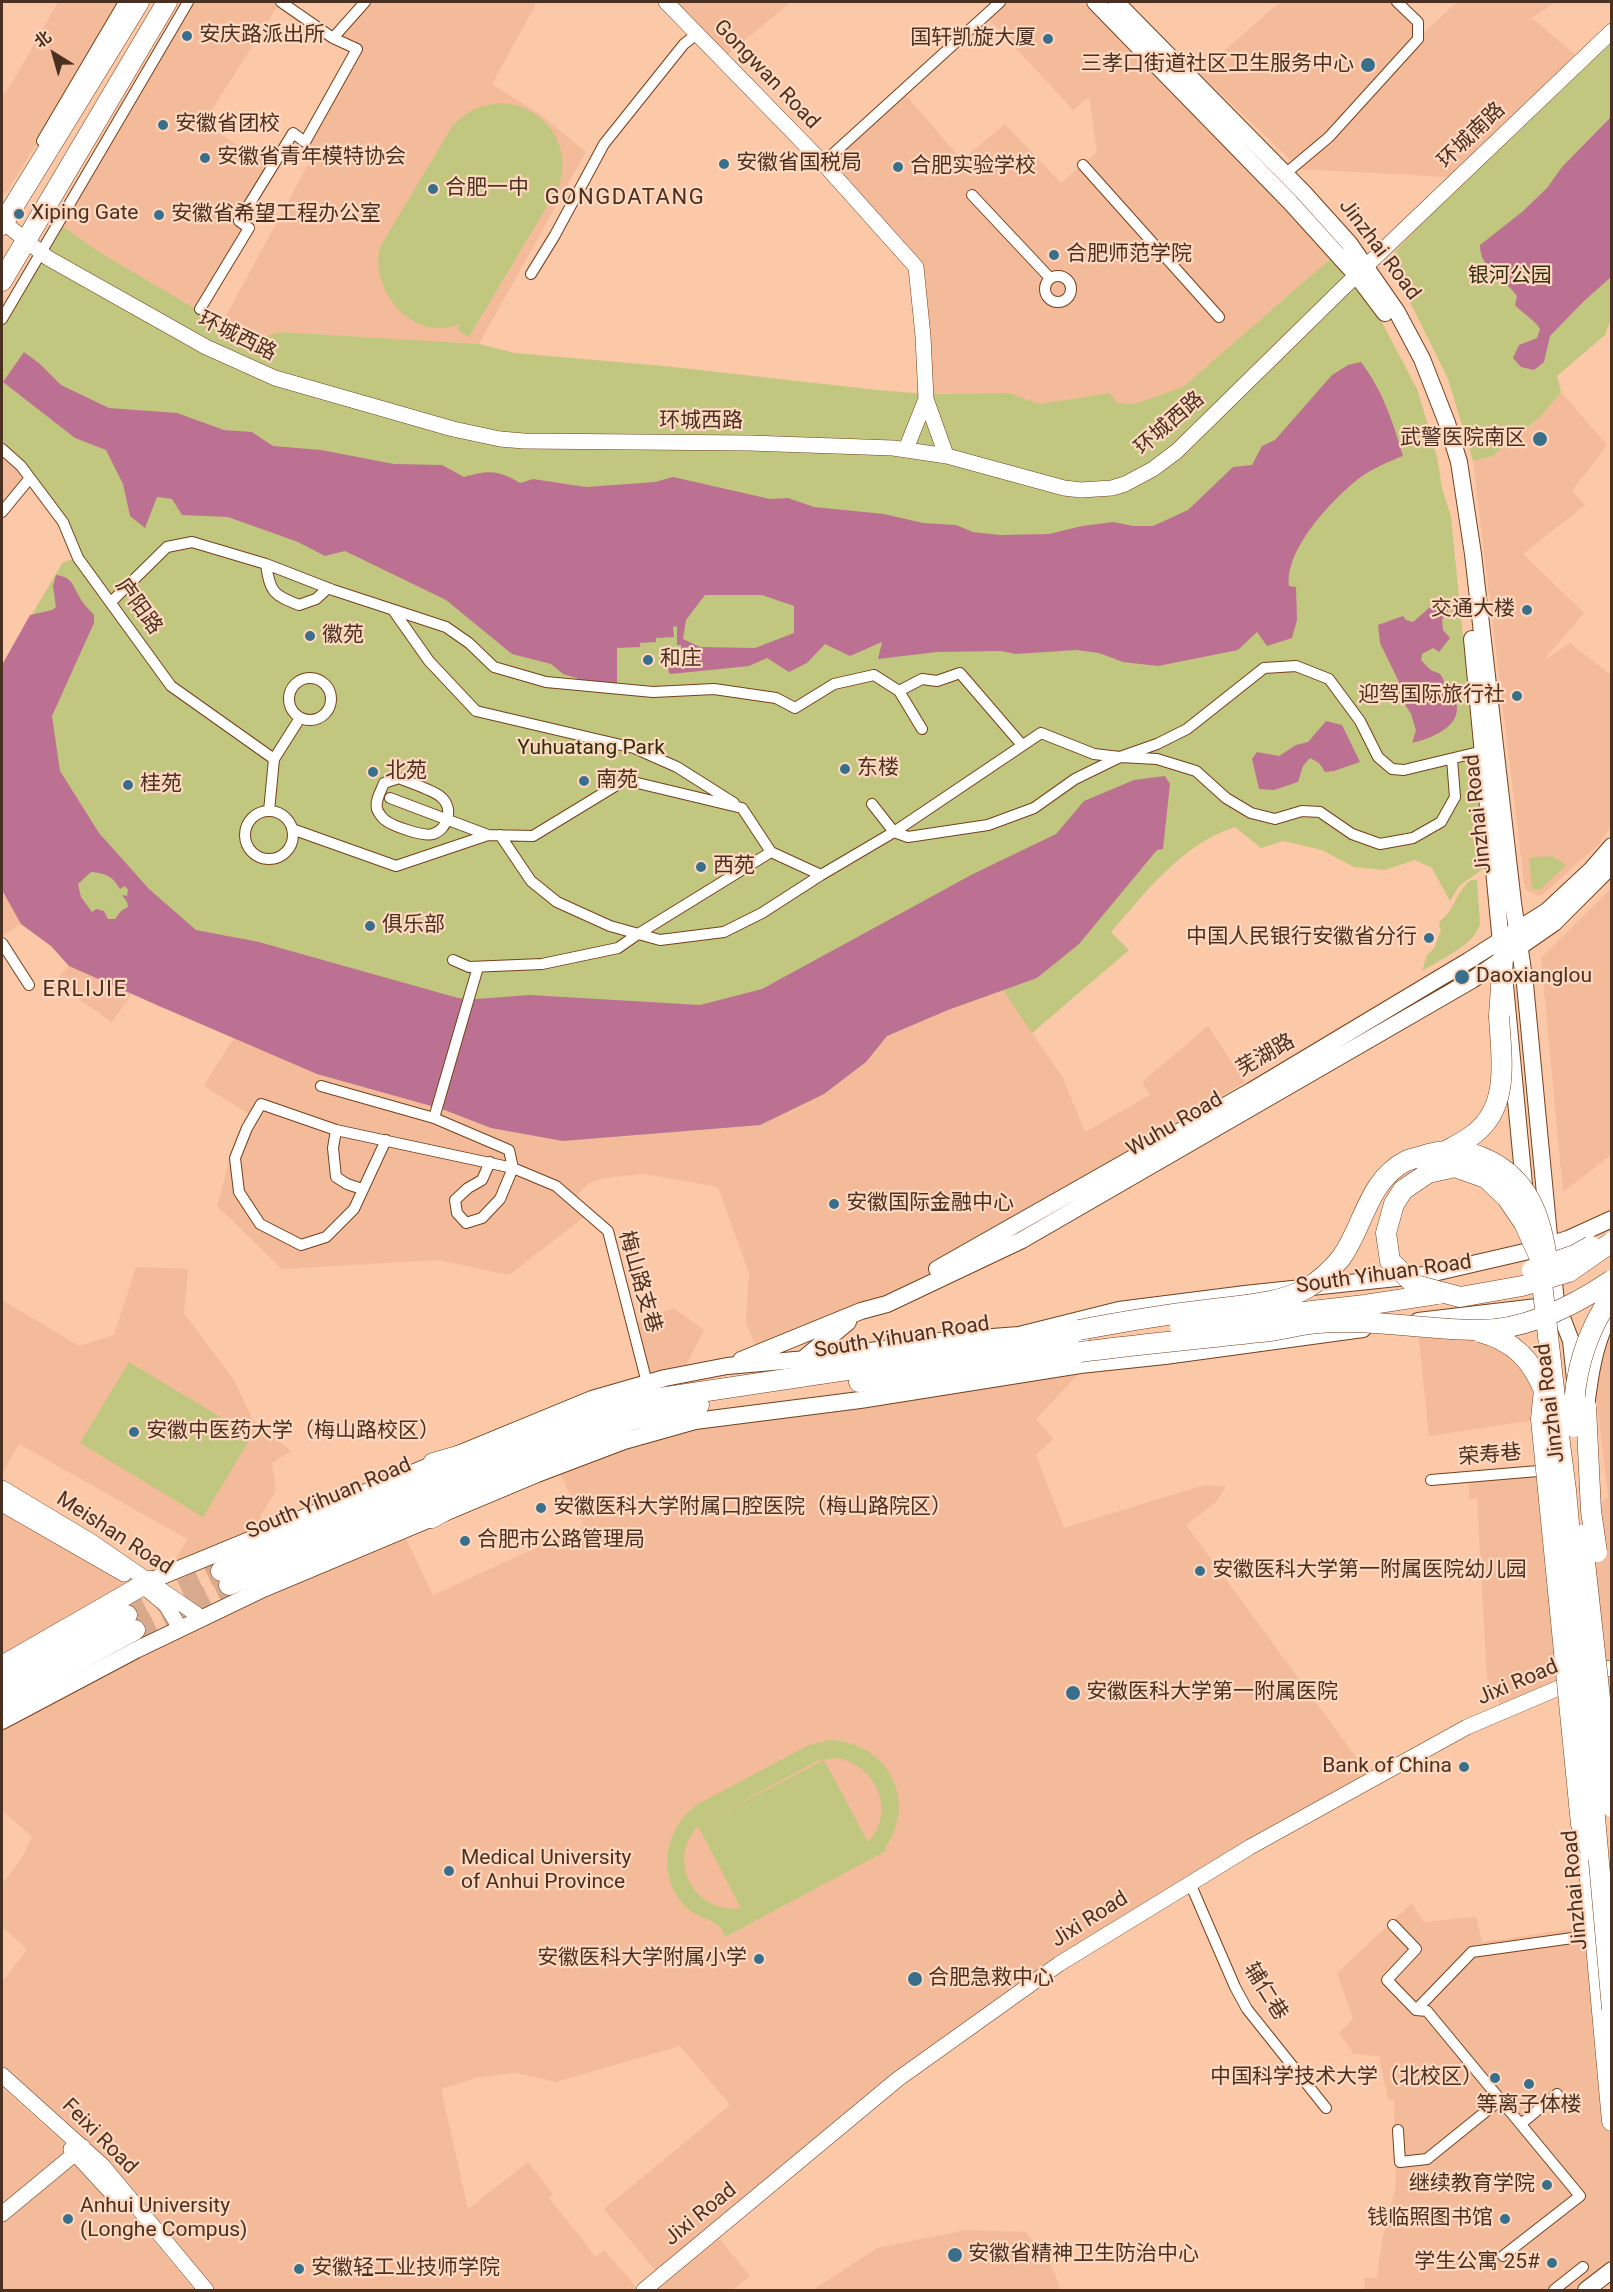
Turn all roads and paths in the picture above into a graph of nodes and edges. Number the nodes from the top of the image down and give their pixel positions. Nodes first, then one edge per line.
1 (124, 2) edge
2 (167, 2) edge
3 (188, 2) edge
4 (281, 2) edge
5 (365, 2) edge
6 (666, 2) edge
7 (1000, 2) edge
8 (1095, 2) edge
9 (1116, 2) edge
10 (1397, 2) edge
11 (1611, 31) edge
12 (698, 34) junction
13 (333, 38) junction
14 (823, 163) junction
15 (1083, 165) dead end
16 (1285, 174) junction
17 (972, 195) dead end
18 (2, 220) edge
19 (29, 247) junction
20 (1362, 271) junction
21 (531, 274) dead end
22 (1050, 278) dead end
23 (2, 281) edge
24 (200, 309) dead end
25 (1219, 317) dead end
26 (2, 319) edge
27 (926, 399) junction
28 (2, 449) edge
29 (906, 449) junction
30 (946, 456) junction
31 (30, 478) junction
32 (2, 512) edge
33 (266, 564) junction
34 (328, 588) junction
35 (111, 602) junction
36 (393, 610) junction
37 (898, 691) junction
38 (300, 718) junction
39 (922, 729) dead end
40 (1022, 745) junction
41 (1483, 751) junction
42 (1120, 757) junction
43 (274, 759) junction
44 (1452, 759) junction
45 (390, 798) dead end
46 (872, 804) dead end
47 (742, 808) junction
48 (269, 811) junction
49 (447, 819) junction
50 (292, 829) junction
51 (894, 832) junction
52 (494, 835) junction
53 (1611, 846) edge
54 (771, 852) junction
55 (1611, 865) edge
56 (821, 874) junction
57 (638, 934) junction
58 (2, 943) edge
59 (1510, 944) junction
60 (453, 960) dead end
61 (478, 967) junction
62 (29, 985) dead end
63 (321, 1086) dead end
64 (435, 1118) junction
65 (336, 1131) junction
66 (386, 1140) junction
67 (490, 1162) junction
68 (513, 1168) junction
69 (362, 1190) junction
70 (1611, 1220) edge
71 (1611, 1235) edge
72 (1611, 1242) edge
73 (1542, 1247) junction
74 (1611, 1257) edge
75 (1611, 1271) edge
76 (1611, 1280) edge
77 (1611, 1295) edge
78 (1556, 1302) junction
79 (1537, 1307) junction
80 (861, 1311) junction
81 (1611, 1312) edge
82 (1422, 1321) junction
83 (1474, 1330) junction
84 (939, 1341) junction
85 (1080, 1346) junction
86 (1002, 1355) junction
87 (800, 1361) junction
88 (726, 1366) junction
89 (1545, 1380) junction
90 (647, 1383) junction
91 (620, 1404) junction
92 (1586, 1407) joint
93 (564, 1425) junction
94 (544, 1454) junction
95 (434, 1463) junction
96 (1553, 1470) junction
97 (1431, 1480) dead end
98 (2, 1488) edge
99 (1578, 1498) junction
100 (2, 1504) edge
101 (432, 1518) junction
102 (1568, 1523) junction
103 (147, 1583) junction
104 (202, 1618) junction
105 (180, 1628) junction
106 (2, 1666) edge
107 (1607, 1669) edge
108 (1573, 1682) junction
109 (2, 1684) edge
110 (1611, 1692) edge
111 (2, 1702) edge
112 (2, 1721) edge
113 (1611, 1739) edge
114 (1611, 1807) edge
115 (1599, 1872) junction
116 (1190, 1884) junction
117 (1393, 1925) dead end
118 (1594, 1935) junction
119 (1611, 2009) edge
120 (1416, 2010) junction
121 (2, 2075) edge
122 (2, 2088) edge
123 (1557, 2094) dead end
124 (1500, 2100) junction
125 (1326, 2108) dead end
126 (1611, 2121) edge
127 (1521, 2124) junction
128 (1398, 2130) dead end
129 (79, 2150) junction
130 (2, 2214) edge
131 (1503, 2256) dead end
132 (1583, 2267) dead end
133 (1611, 2270) edge
134 (194, 2290) edge
135 (207, 2290) edge
136 (644, 2290) edge
137 (1554, 2290) edge
138 (1586, 2290) edge

1 - 18 highway
2 - 19 highway
3 - 19 street
4 - 13 street
5 - 13 street
6 - 12 street, Gongwan Road
7 - 14 street
8 - 20 main road, Jinzhai Road
9 - 16 main road, Jinzhai Road
10 - 16 street
11 - 20 street, 环城南路
12 - 14 street, Gongwan Road
12 - 21 street
13 - 24 street
14 - 27 street, Gongwan Road
15 - 25 street
16 - 20 main road, Jinzhai Road
17 - 22 street
18 - 19 street, 环城西路
19 - 23 highway
19 - 26 street
19 - 29 street, 环城西路
20 - 30 street, 环城西路
20 - 41 main road, Jinzhai Road
20 - 59 main road, Jinzhai Road
27 - 29 street
27 - 30 street
28 - 31 street, 庐阳路
29 - 30 street, 环城西路
31 - 32 street
31 - 35 street, 庐阳路
33 - 34 street
33 - 34 street
33 - 35 street
34 - 36 street
35 - 43 street, 庐阳路
36 - 37 street
36 - 47 street
37 - 39 street
37 - 40 street
38 - 38 street
38 - 43 street
40 - 42 street
40 - 51 street
41 - 44 street
41 - 59 main road, Jinzhai Road
42 - 44 street
42 - 44 street
42 - 51 street
43 - 48 street
45 - 49 street
46 - 51 street
47 - 52 street
47 - 54 street
48 - 50 street
48 - 50 street
49 - 49 street
49 - 52 street
50 - 52 street
51 - 56 street
52 - 57 street
53 - 59 main road, Wuhu Road
54 - 56 street
54 - 57 street
55 - 59 main road, Wuhu Road
56 - 57 street
57 - 61 street
58 - 62 street
59 - 73 main road, Jinzhai Road
59 - 74 highway, bridge
59 - 80 main road, Wuhu Road
60 - 61 street
61 - 64 street
63 - 64 street
64 - 68 street
65 - 66 street, 梅山路支巷
65 - 69 street
65 - 69 street, 梅山路支巷
66 - 67 street, 梅山路支巷
66 - 69 street
67 - 68 street, 梅山路支巷
67 - 68 street
68 - 90 street, 梅山路支巷
70 - 73 main road
71 - 85 highway, South Yihuan Road, bridge
72 - 102 highway, Jinzhai Road, bridge
73 - 78 main road, Jinzhai Road
73 - 79 highway
73 - 84 main road
75 - 78 main road
76 - 83 highway, South Yihuan Road, bridge
77 - 99 highway, bridge
78 - 79 main road
78 - 107 main road, Jinzhai Road
79 - 82 main road
79 - 89 highway
80 - 87 main road
80 - 88 main road, Wuhu Road
81 - 92 main road
82 - 85 main road
82 - 89 main road
83 - 85 highway, South Yihuan Road, bridge
83 - 102 highway, bridge
84 - 86 main road
84 - 87 main road
85 - 86 highway, South Yihuan Road
85 - 99 highway, bridge
85 - 101 main road
86 - 91 highway, South Yihuan Road
86 - 94 highway, South Yihuan Road
87 - 88 main road
87 - 91 main road
88 - 90 main road
89 - 96 highway
89 - 115 highway, bridge
90 - 95 main road
91 - 93 highway, South Yihuan Road
92 - 110 highway, bridge
93 - 94 highway, South Yihuan Road
93 - 95 highway
94 - 101 highway
95 - 103 main road
96 - 97 street, 荣寿巷
96 - 108 highway
98 - 103 street, Meishan Road
99 - 114 highway, bridge
100 - 103 street, Meishan Road
101 - 104 main road
102 - 115 highway, Jinzhai Road, bridge
103 - 104 street, Meishan Road
103 - 105 street, Meishan Road
103 - 106 highway
104 - 105 main road
105 - 112 main road
107 - 108 street, Jixi Road
107 - 113 main road, Jinzhai Road
108 - 116 street, Jixi Road
108 - 118 highway
109 - 111 highway
115 - 119 highway, Jinzhai Road, bridge
116 - 125 street, 辅仁巷
116 - 136 street, Jixi Road
117 - 120 street
118 - 120 street
118 - 126 highway
120 - 124 street
121 - 129 street, Feixi Road
122 - 129 street, Feixi Road
123 - 127 street
124 - 127 street
124 - 128 street
127 - 131 street
129 - 130 street
129 - 134 street, Feixi Road
129 - 135 street, Feixi Road
132 - 137 street
133 - 138 main road

